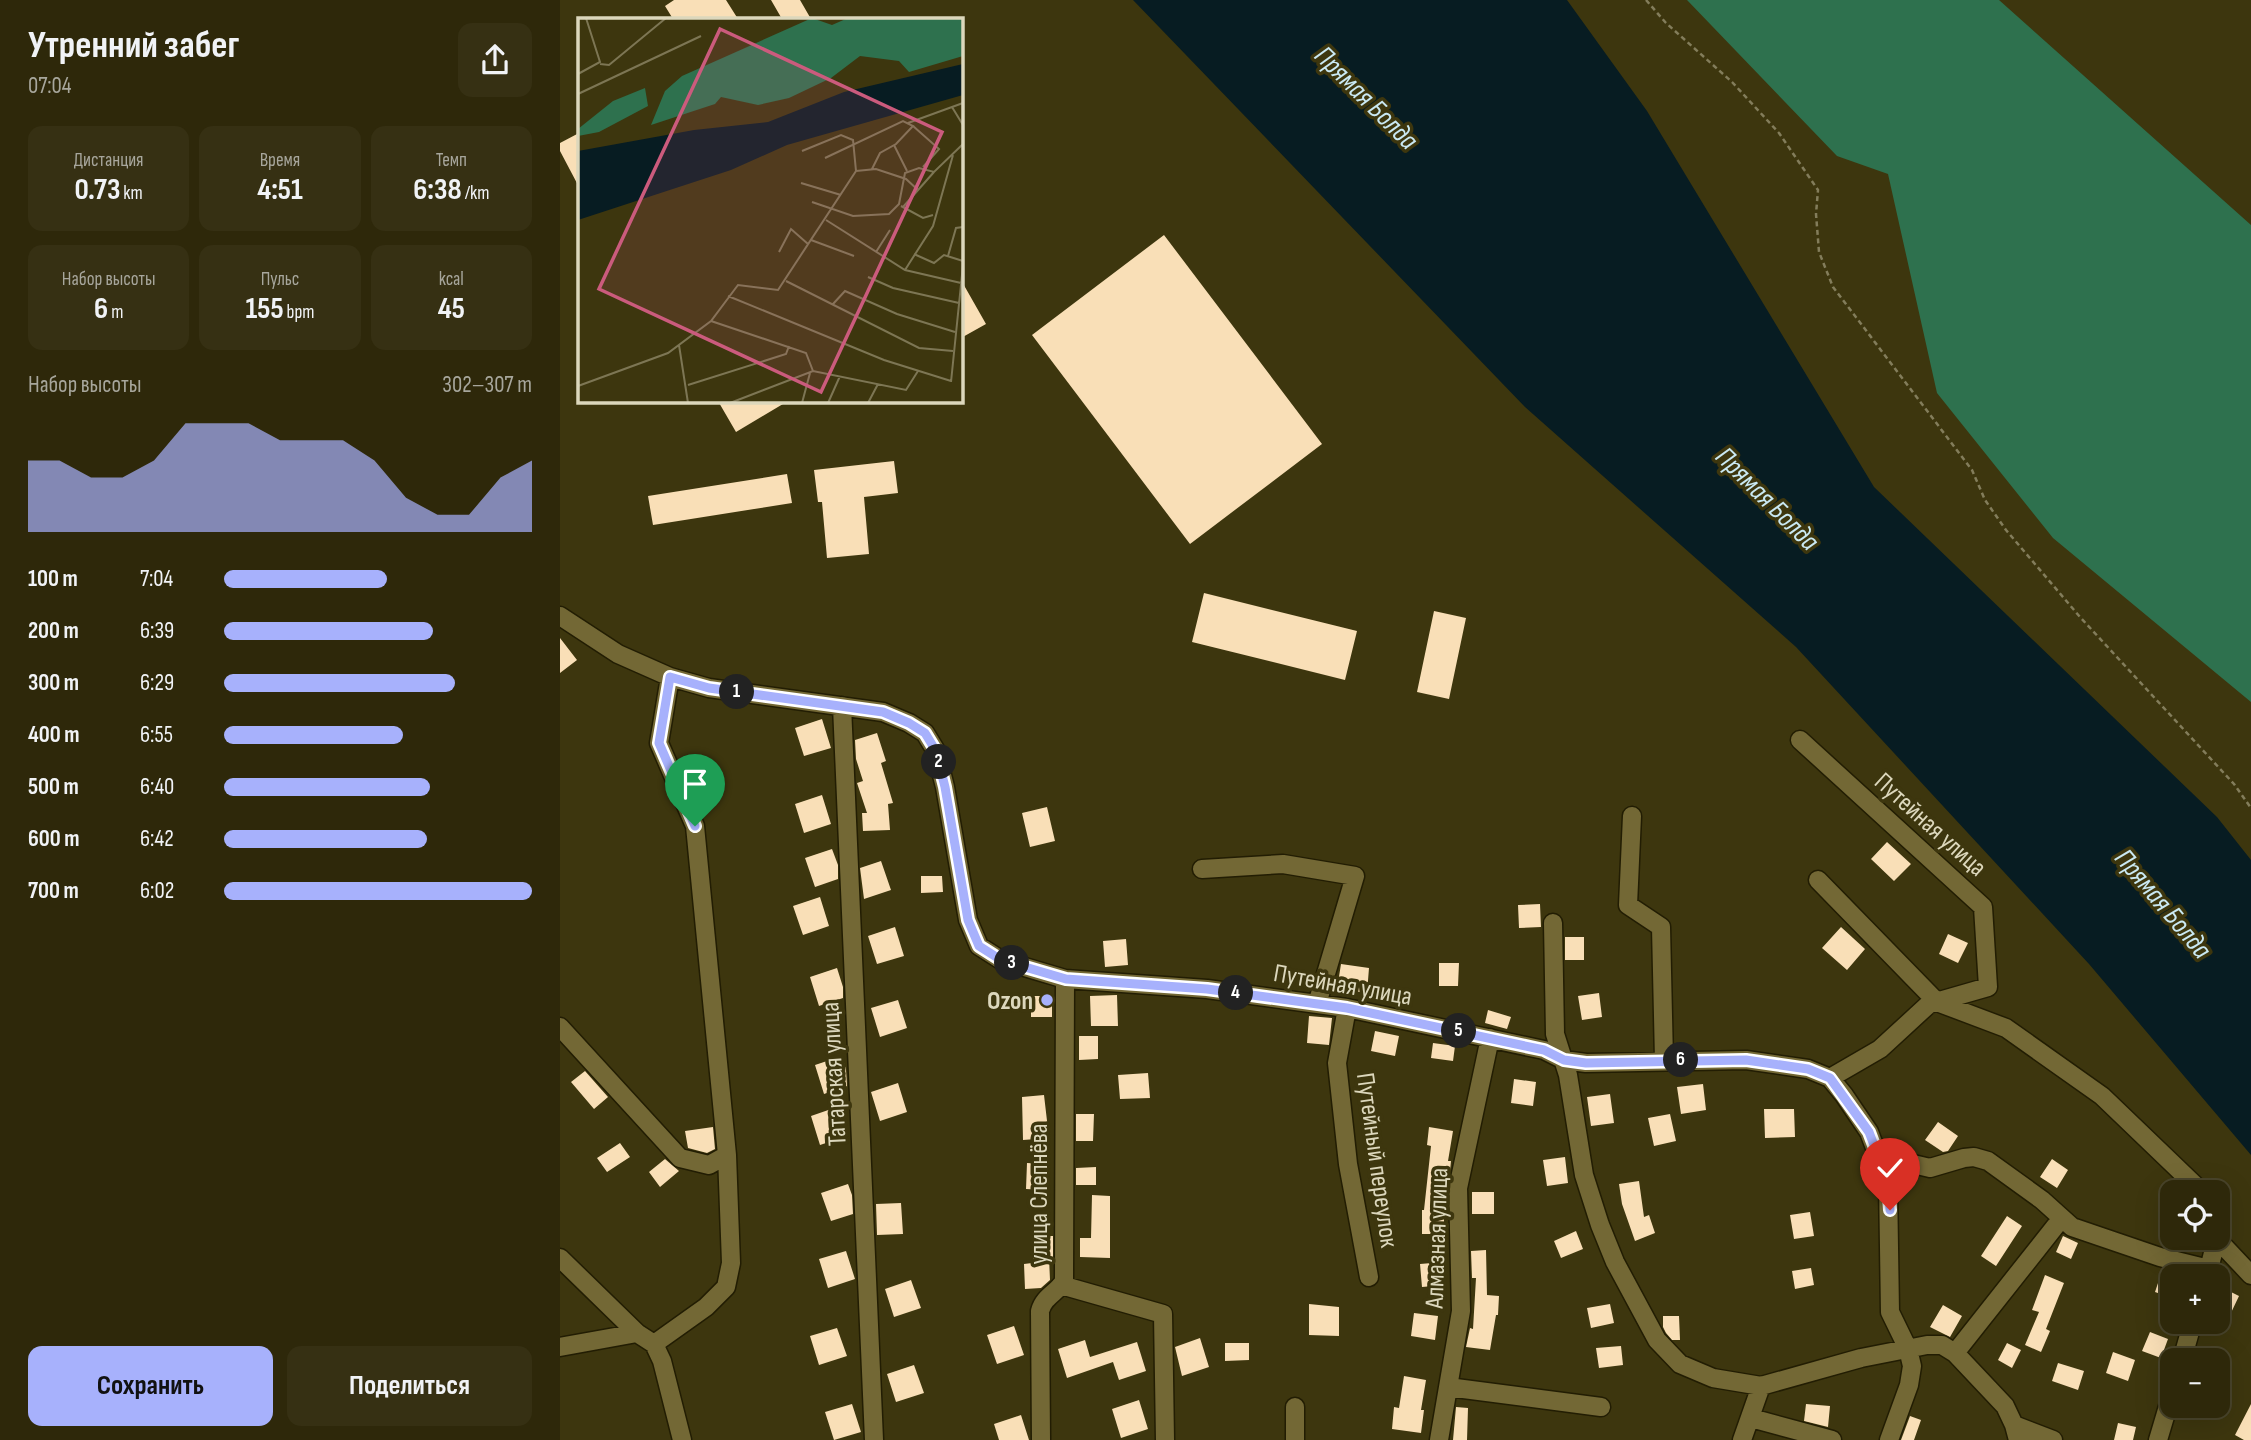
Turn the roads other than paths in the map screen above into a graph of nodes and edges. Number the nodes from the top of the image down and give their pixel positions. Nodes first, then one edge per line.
1 (560, 616) edge
2 (670, 677) junction
3 (842, 706) junction
4 (1800, 740) dead end
5 (1632, 816) dead end
6 (1202, 869) dead end
7 (1818, 880) dead end
8 (1553, 923) dead end
9 (1066, 979) junction
10 (1937, 1002) junction
11 (1317, 1004) junction
12 (1347, 1008) junction
13 (560, 1027) edge
14 (1490, 1038) junction
15 (1564, 1060) junction
16 (1664, 1060) junction
17 (1830, 1078) junction
18 (727, 1155) junction
19 (1879, 1156) junction
20 (2190, 1180) edge
21 (2061, 1219) junction
22 (2229, 1250) edge
23 (560, 1258) edge
24 (2182, 1264) edge
25 (2251, 1275) edge
26 (1369, 1277) dead end
27 (1061, 1286) junction
28 (637, 1333) junction
29 (654, 1344) junction
30 (560, 1347) edge
31 (1908, 1349) junction
32 (1955, 1353) junction
33 (1761, 1386) junction
34 (1448, 1387) junction
35 (1295, 1407) dead end
36 (1601, 1407) dead end
37 (1751, 1418) junction
38 (2165, 1418) edge
39 (2016, 1433) edge
40 (682, 1440) edge
41 (874, 1440) edge
42 (1041, 1440) edge
43 (1165, 1440) edge
44 (1296, 1440) edge
45 (1439, 1440) edge
46 (1742, 1440) edge
47 (1832, 1440) edge
48 (1889, 1440) edge
49 (2053, 1440) edge
50 (2158, 1440) edge

1 - 2 street, Путейная улица
2 - 3 street, Путейная улица
2 - 18 street
3 - 9 street, Путейная улица
3 - 41 street, Татарская улица
4 - 10 street, Путейная улица
5 - 16 street
6 - 11 street
7 - 10 street
8 - 15 street
9 - 11 street, Путейная улица
9 - 27 street, улица Слепнёва
10 - 17 street, Путейная улица
10 - 20 street
11 - 12 street, Путейная улица
12 - 14 street, Путейная улица
12 - 26 street, Путейный переулок
13 - 18 street
14 - 15 street, Путейная улица
14 - 34 street, Алмазная улица
15 - 16 street, Путейная улица
15 - 33 street
16 - 17 street, Путейная улица
17 - 19 street
18 - 29 street
19 - 21 street
19 - 31 street
21 - 24 street
21 - 32 street
22 - 25 street
23 - 28 street
27 - 42 street, улица Слепнёва
27 - 43 street
28 - 29 street
28 - 30 street
29 - 40 street
31 - 32 street
31 - 33 street
31 - 48 street
32 - 39 street
33 - 37 street
34 - 36 street
34 - 45 street, Алмазная улица
35 - 44 street
37 - 46 street
37 - 47 street
38 - 50 street
39 - 49 street

